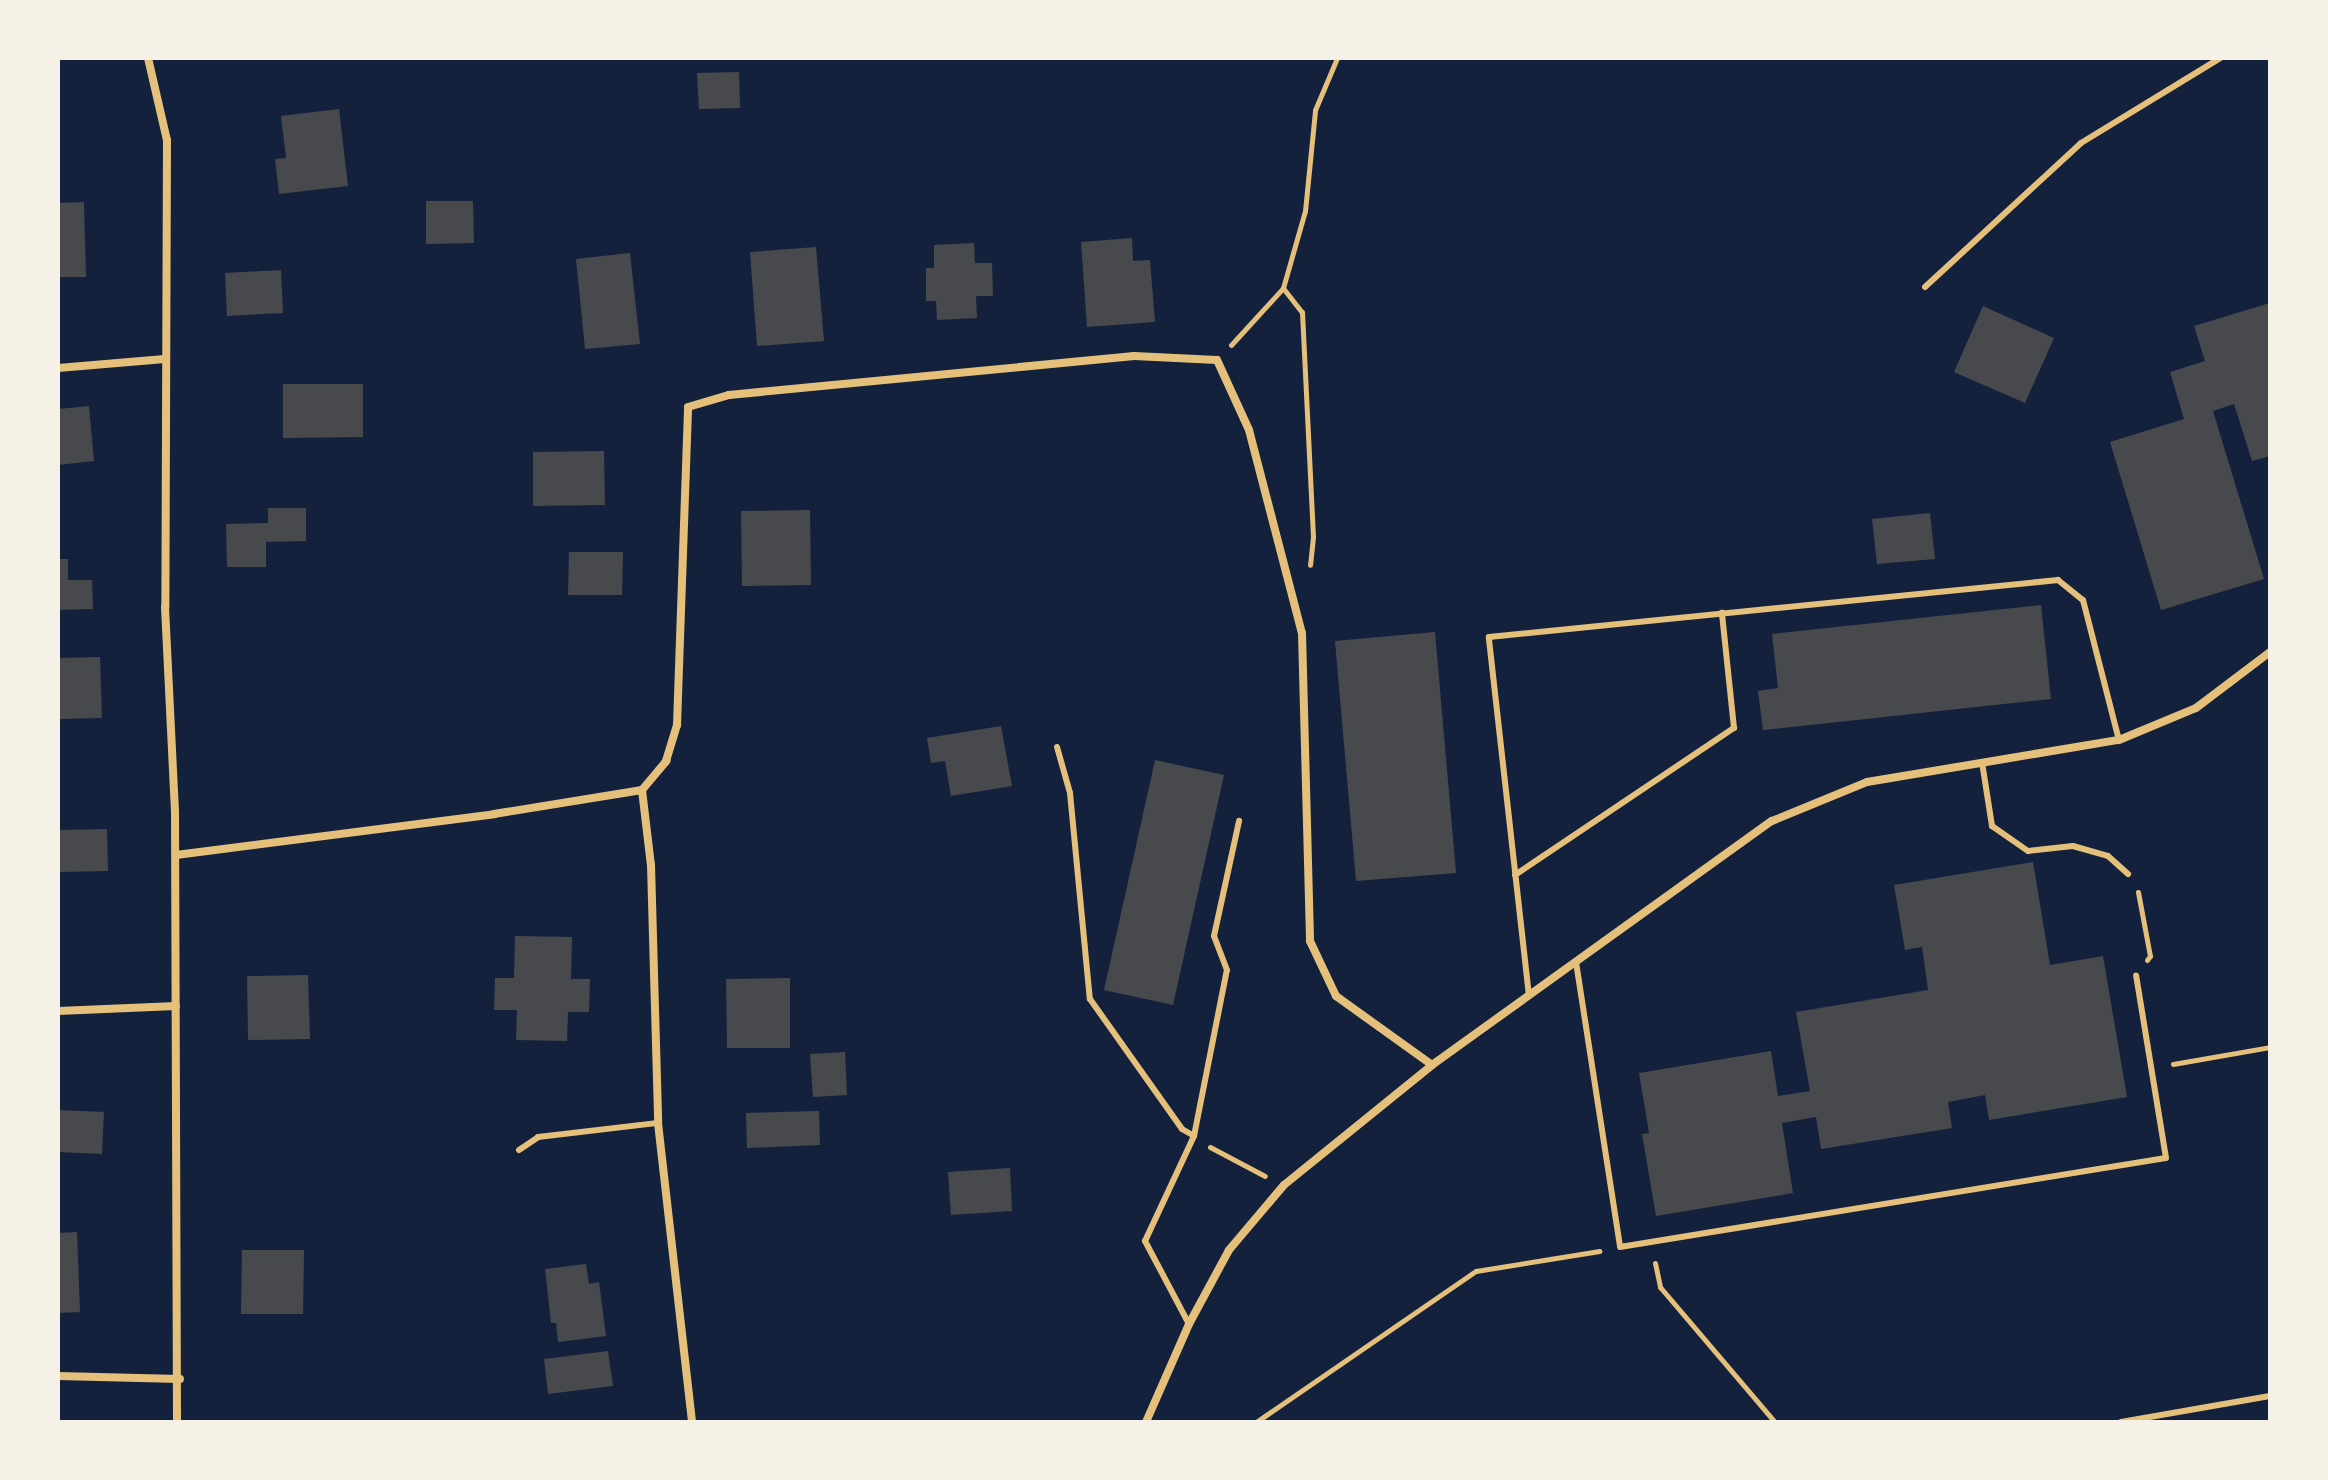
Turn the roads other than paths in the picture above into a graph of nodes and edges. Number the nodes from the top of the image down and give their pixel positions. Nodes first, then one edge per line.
1 (148, 58) edge
2 (2220, 58) edge
3 (1925, 287) dead end
4 (165, 359) junction
5 (58, 368) edge
6 (1722, 613) junction
7 (2270, 652) edge
8 (2119, 740) junction
9 (1057, 747) dead end
10 (1982, 762) junction
11 (642, 790) junction
12 (1239, 821) dead end
13 (176, 855) junction
14 (2128, 874) road end
15 (1515, 875) junction
16 (1576, 962) junction
17 (2136, 975) road end
18 (1529, 996) junction
19 (176, 1006) junction
20 (58, 1011) edge
21 (1432, 1065) junction
22 (658, 1123) junction
23 (1194, 1136) junction
24 (519, 1150) dead end
25 (1189, 1324) junction
26 (58, 1376) edge
27 (180, 1379) junction
28 (2270, 1396) edge
29 (177, 1422) edge
30 (692, 1422) edge
31 (1146, 1422) edge
32 (2121, 1422) edge

1 - 4 street
2 - 3 lane
4 - 5 street
4 - 13 street
6 - 8 lane
6 - 15 lane
6 - 15 lane
7 - 8 street
8 - 10 street
9 - 23 lane
10 - 14 lane
10 - 16 street
11 - 13 street
11 - 21 street
11 - 22 street
12 - 23 lane
13 - 19 street
15 - 18 lane
16 - 17 lane
16 - 18 street
18 - 21 street
19 - 20 street
19 - 27 street
21 - 25 street
22 - 24 lane
22 - 30 street
23 - 25 lane
25 - 31 street
26 - 27 street
27 - 29 street
28 - 32 lane

